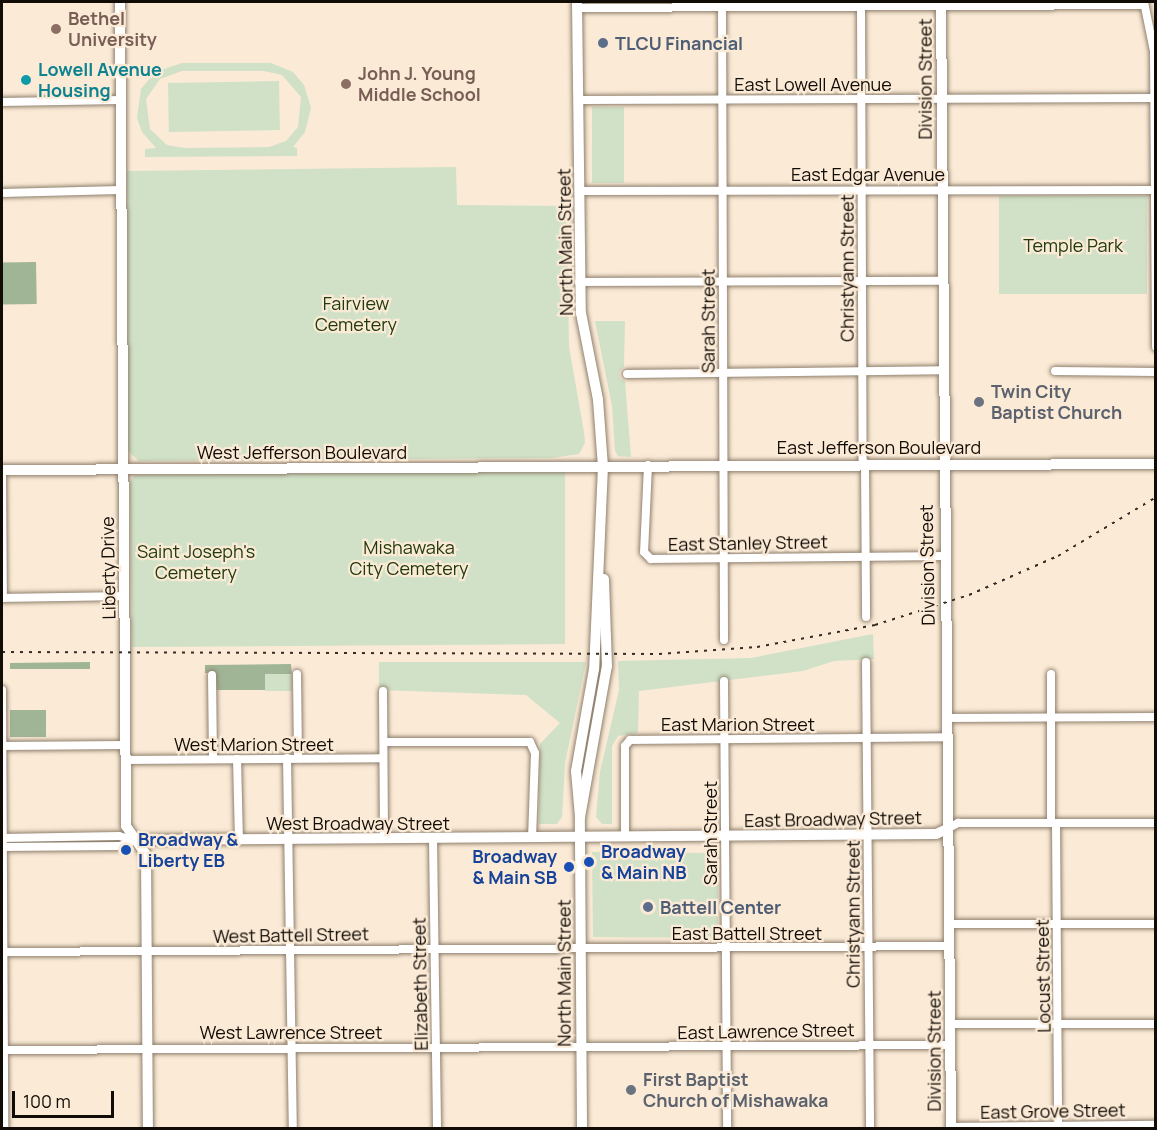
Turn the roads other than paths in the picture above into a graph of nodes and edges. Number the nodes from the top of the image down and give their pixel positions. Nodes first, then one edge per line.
1 (120, 2) edge
2 (941, 3) edge
3 (1144, 3) edge
4 (722, 4) edge
5 (861, 4) edge
6 (577, 5) edge
7 (861, 98) junction
8 (941, 98) junction
9 (1155, 98) edge
10 (579, 99) junction
11 (121, 100) junction
12 (722, 100) junction
13 (2, 102) edge
14 (862, 189) junction
15 (942, 189) junction
16 (120, 190) junction
17 (723, 190) junction
18 (1155, 190) edge
19 (580, 191) junction
20 (2, 193) edge
21 (942, 280) junction
22 (862, 281) junction
23 (579, 282) junction
24 (723, 282) junction
25 (1155, 347) edge
26 (943, 370) junction
27 (1055, 371) dead end
28 (862, 372) junction
29 (1155, 372) edge
30 (724, 373) junction
31 (627, 374) dead end
32 (864, 463) junction
33 (943, 463) junction
34 (1155, 464) edge
35 (648, 465) junction
36 (723, 465) junction
37 (603, 466) junction
38 (2, 470) edge
39 (123, 470) junction
40 (943, 556) junction
41 (866, 557) junction
42 (723, 558) junction
43 (125, 596) junction
44 (2, 598) edge
45 (866, 617) dead end
46 (724, 640) dead end
47 (867, 662) dead end
48 (297, 674) dead end
49 (1051, 674) dead end
50 (212, 675) dead end
51 (724, 681) dead end
52 (2, 690) edge
53 (383, 691) dead end
54 (1051, 717) junction
55 (1155, 717) edge
56 (946, 718) junction
57 (946, 737) junction
58 (867, 738) junction
59 (724, 739) junction
60 (384, 742) junction
61 (126, 745) junction
62 (2, 746) edge
63 (287, 758) junction
64 (298, 758) junction
65 (383, 758) junction
66 (213, 759) junction
67 (237, 759) junction
68 (126, 760) junction
69 (1054, 823) junction
70 (1155, 823) edge
71 (947, 829) junction
72 (867, 835) junction
73 (725, 836) junction
74 (625, 837) junction
75 (2, 838) edge
76 (532, 838) junction
77 (580, 838) junction
78 (384, 839) junction
79 (433, 839) junction
80 (136, 840) junction
81 (239, 840) junction
82 (289, 840) junction
83 (2, 847) edge
84 (948, 924) junction
85 (1057, 924) junction
86 (1155, 924) edge
87 (949, 946) junction
88 (725, 947) junction
89 (434, 948) junction
90 (581, 948) junction
91 (869, 948) junction
92 (291, 950) junction
93 (147, 951) junction
94 (2, 952) edge
95 (950, 1023) junction
96 (1058, 1024) junction
97 (1155, 1024) edge
98 (869, 1045) junction
99 (950, 1045) junction
100 (435, 1046) junction
101 (582, 1046) junction
102 (727, 1046) junction
103 (147, 1048) junction
104 (292, 1048) junction
105 (3, 1050) edge
106 (1155, 1125) edge
107 (1058, 1127) edge
108 (4, 1128) edge
109 (148, 1128) edge
110 (293, 1128) edge
111 (436, 1128) edge
112 (582, 1128) edge
113 (727, 1128) edge
114 (870, 1128) edge
115 (951, 1128) edge

1 - 11 street, Liberty Drive
2 - 3 street
2 - 5 street
2 - 8 street, Division Street
3 - 9 street
4 - 5 street
4 - 6 street
4 - 12 street, Sarah Street
5 - 7 street, Christyann Street
6 - 10 street, North Main Street
7 - 8 street, East Lowell Avenue
7 - 12 street, East Lowell Avenue
7 - 14 street, Christyann Street
8 - 9 street, East Lowell Avenue
8 - 15 street, Division Street
9 - 18 street
10 - 12 street, East Lowell Avenue
10 - 19 street, North Main Street
11 - 13 street
11 - 16 street, Liberty Drive
12 - 17 street, Sarah Street
14 - 15 street, East Edgar Avenue
14 - 17 street, East Edgar Avenue
14 - 22 street, Christyann Street
15 - 18 street, East Edgar Avenue
15 - 21 street, Division Street
16 - 20 street
16 - 39 street, Liberty Drive
17 - 19 street, East Edgar Avenue
17 - 24 street, Sarah Street
18 - 25 street
19 - 23 street, North Main Street
21 - 22 street
21 - 26 street, Division Street
22 - 24 street
22 - 28 street, Christyann Street
23 - 24 street
23 - 37 street, North Main Street
24 - 30 street, Sarah Street
26 - 28 street
26 - 33 street, Division Street
27 - 29 street
28 - 30 street
28 - 32 street, Christyann Street
30 - 31 street
30 - 36 street, Sarah Street
32 - 33 street, East Jefferson Boulevard
32 - 36 street, East Jefferson Boulevard
32 - 41 street, Christyann Street
33 - 34 street, East Jefferson Boulevard
33 - 40 street, Division Street
35 - 36 street, East Jefferson Boulevard
35 - 37 street, East Jefferson Boulevard
35 - 42 street, East Stanley Street
36 - 42 street, Sarah Street
37 - 39 street, West Jefferson Boulevard
37 - 77 street, North Main Street
38 - 39 street, West Jefferson Boulevard
38 - 44 street
39 - 43 street, Liberty Drive
40 - 41 street, East Stanley Street
40 - 56 street, Division Street
41 - 42 street, East Stanley Street
41 - 45 street, Christyann Street
42 - 46 street, Sarah Street
43 - 44 street
43 - 61 street, Liberty Drive
47 - 58 street, Christyann Street
48 - 64 street
49 - 54 street, Locust Street
50 - 66 street
51 - 59 street, Sarah Street
52 - 62 street
53 - 60 street
54 - 55 street
54 - 56 street
54 - 69 street, Locust Street
56 - 57 street, Division Street
57 - 58 street, East Marion Street
57 - 71 street, Division Street
58 - 59 street, East Marion Street
58 - 72 street, Christyann Street
59 - 73 street, Sarah Street
59 - 74 street, East Marion Street
60 - 65 street
60 - 76 street
61 - 62 street
61 - 68 street, Liberty Drive
62 - 75 street
63 - 64 street, West Marion Street
63 - 67 street, West Marion Street
63 - 82 street
64 - 65 street, West Marion Street
65 - 78 street
66 - 67 street, West Marion Street
66 - 68 street, West Marion Street
67 - 81 street
68 - 80 street, Liberty Drive
69 - 70 street, East Broadway Street
69 - 71 street, East Broadway Street
69 - 85 street, Locust Street
71 - 72 street, East Broadway Street
71 - 84 street, Division Street
72 - 73 street, East Broadway Street
72 - 91 street, Christyann Street
73 - 74 street, East Broadway Street
73 - 88 street, Sarah Street
74 - 77 street, East Broadway Street
75 - 80 street, West Broadway Street
75 - 83 street
76 - 77 street, West Broadway Street
76 - 79 street, West Broadway Street
77 - 90 street, North Main Street
78 - 79 street, West Broadway Street
78 - 82 street, West Broadway Street
79 - 89 street, Elizabeth Street
80 - 81 street, West Broadway Street
80 - 83 street, West Broadway Street
80 - 93 street, Liberty Drive
81 - 82 street, West Broadway Street
82 - 92 street
83 - 94 street
84 - 85 street
84 - 87 street, Division Street
85 - 86 street
85 - 96 street, Locust Street
87 - 91 street, East Battell Street
87 - 95 street, Division Street
88 - 90 street, East Battell Street
88 - 91 street, East Battell Street
88 - 102 street, Sarah Street
89 - 90 street, West Battell Street
89 - 92 street, West Battell Street
89 - 100 street, Elizabeth Street
90 - 101 street, North Main Street
91 - 98 street, Christyann Street
92 - 93 street, West Battell Street
92 - 104 street
93 - 94 street, West Battell Street
93 - 103 street, Liberty Drive
94 - 105 street
95 - 96 street
95 - 99 street, Division Street
96 - 97 street
96 - 107 street, Locust Street
98 - 99 street, East Lawrence Street
98 - 102 street, East Lawrence Street
98 - 114 street, Christyann Street
99 - 115 street, Division Street
100 - 101 street, West Lawrence Street
100 - 104 street, West Lawrence Street
100 - 111 street, Elizabeth Street
101 - 102 street, East Lawrence Street
101 - 112 street, North Main Street
102 - 113 street, Sarah Street
103 - 104 street, West Lawrence Street
103 - 105 street, West Lawrence Street
103 - 109 street, Liberty Drive
104 - 110 street
105 - 108 street
106 - 107 street, East Grove Street
107 - 115 street, East Grove Street

